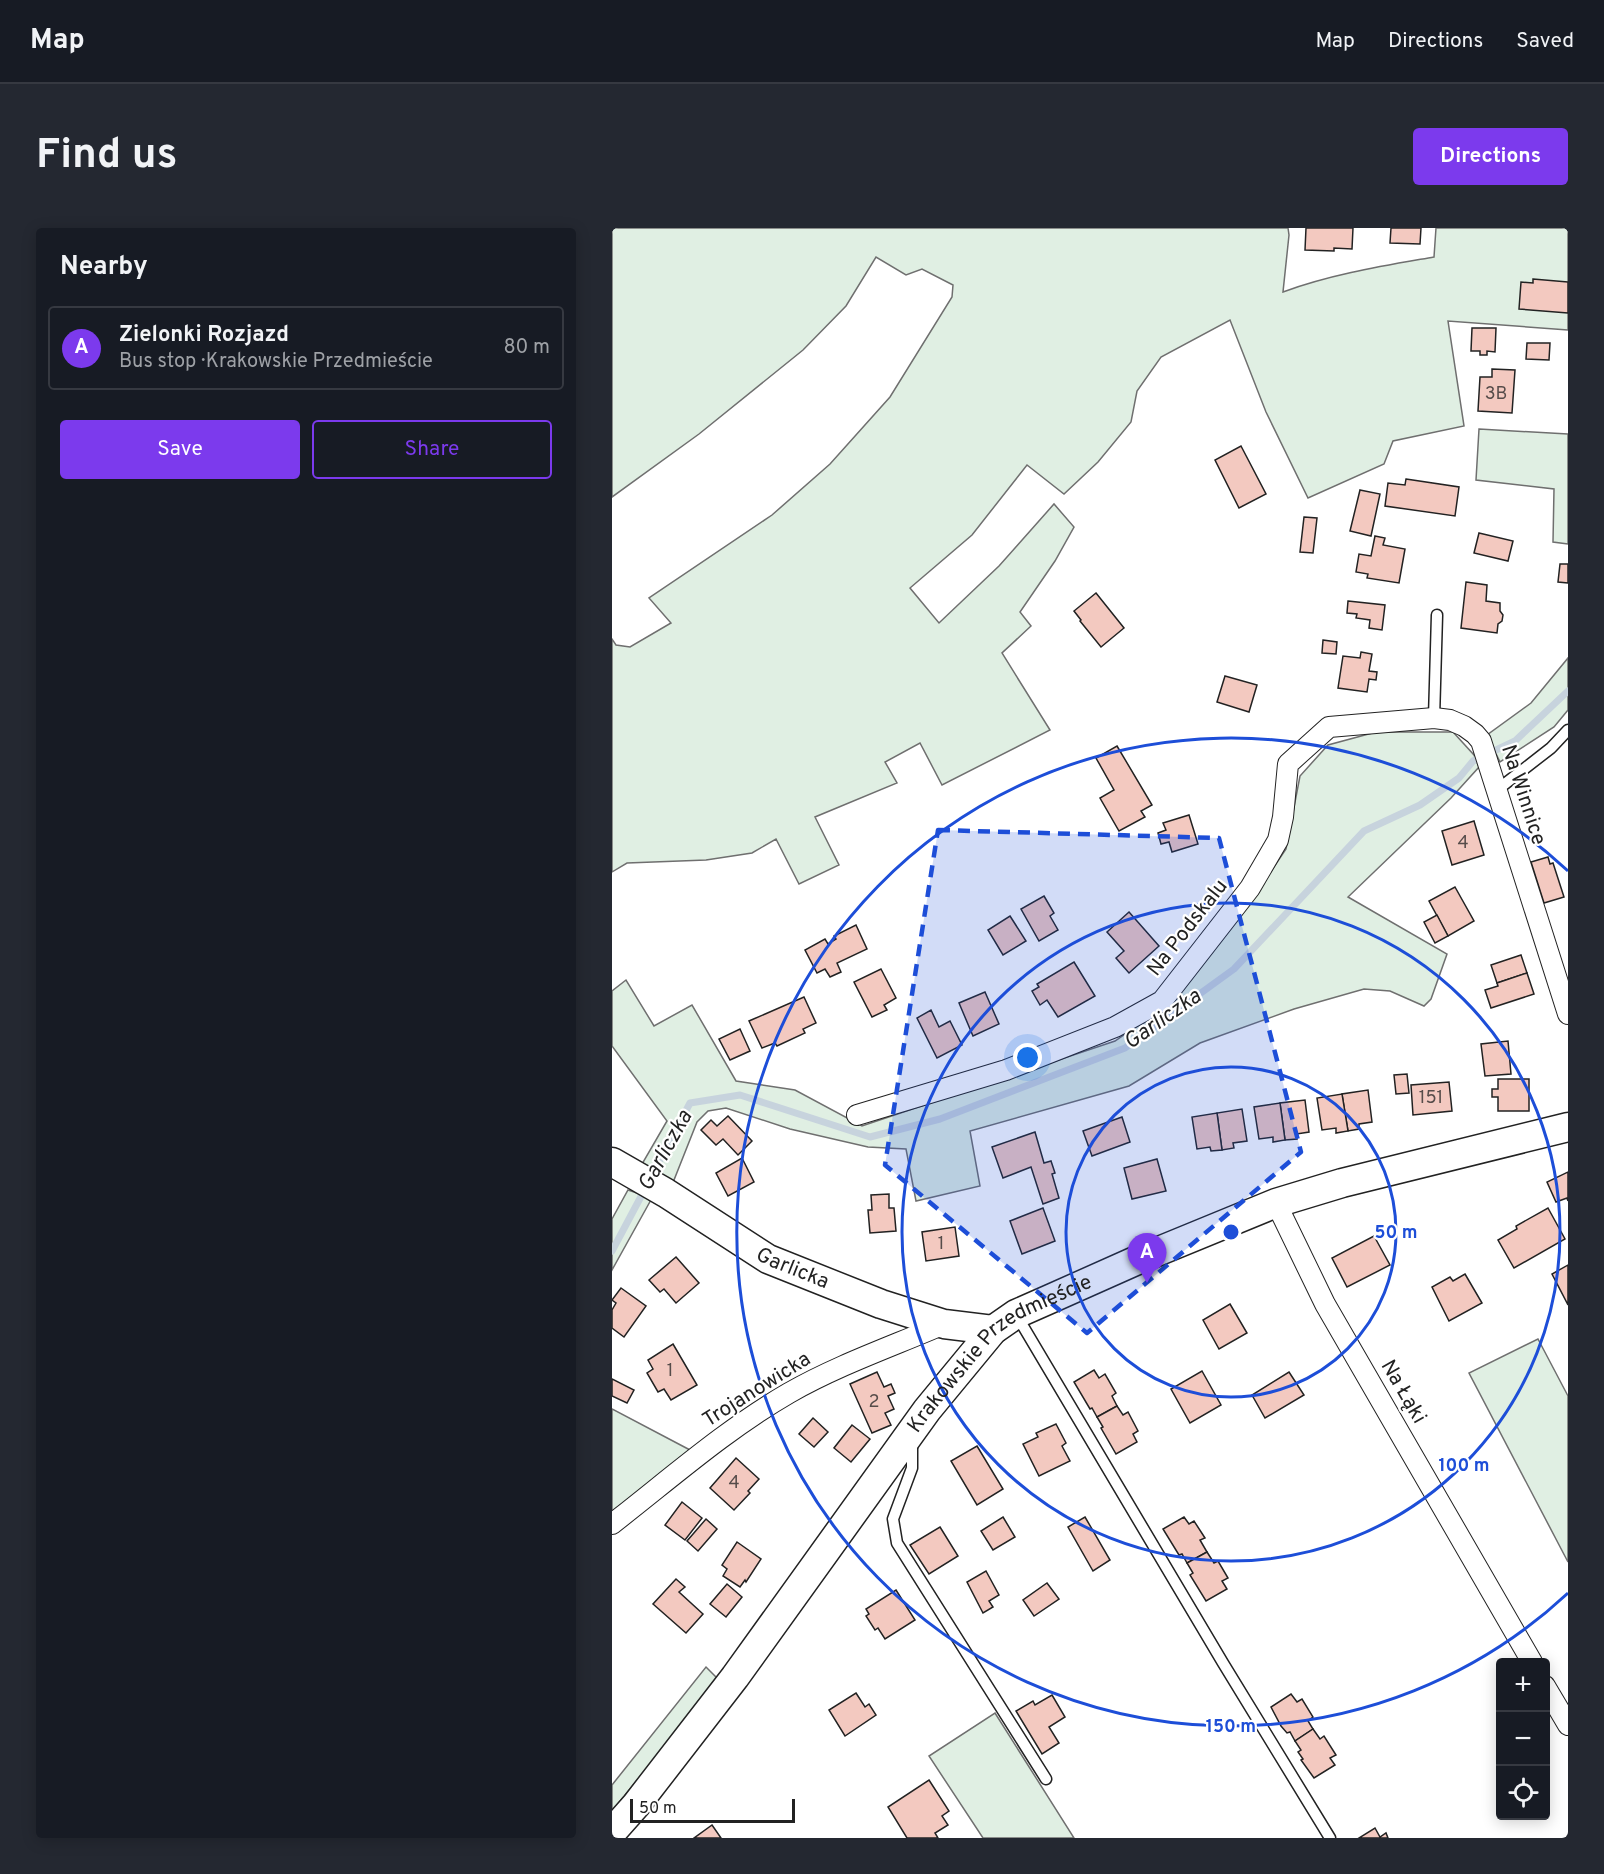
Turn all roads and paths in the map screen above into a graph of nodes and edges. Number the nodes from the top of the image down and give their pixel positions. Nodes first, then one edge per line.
1 (1437, 615) dead end
2 (1434, 718) junction
3 (1568, 730) edge
4 (1497, 790) junction
5 (1568, 1014) edge
6 (858, 1115) dead end
7 (1568, 1127) edge
8 (616, 1165) edge
9 (1276, 1203) junction
10 (1016, 1314) junction
11 (944, 1324) junction
12 (993, 1330) junction
13 (912, 1430) junction
14 (612, 1524) edge
15 (1530, 1658) edge
16 (1550, 1694) edge
17 (1568, 1725) edge
18 (1046, 1779) dead end
19 (612, 1832) edge
20 (1330, 1838) edge

1 - 2 lane
2 - 4 street, Na Winnice
2 - 6 street, Na Podskalu
3 - 4 lane
4 - 5 street, Na Winnice
7 - 9 main road, Krakowskie Przedmieście
8 - 11 main road, Garlicka
9 - 10 main road, Krakowskie Przedmieście
9 - 15 street, Na Łąki
10 - 12 main road, Krakowskie Przedmieście
10 - 20 lane
11 - 12 main road, Garlicka
11 - 14 street, Trojanowicka
12 - 13 main road, Krakowskie Przedmieście
13 - 18 lane
13 - 19 main road, Krakowskie Przedmieście
16 - 17 street

